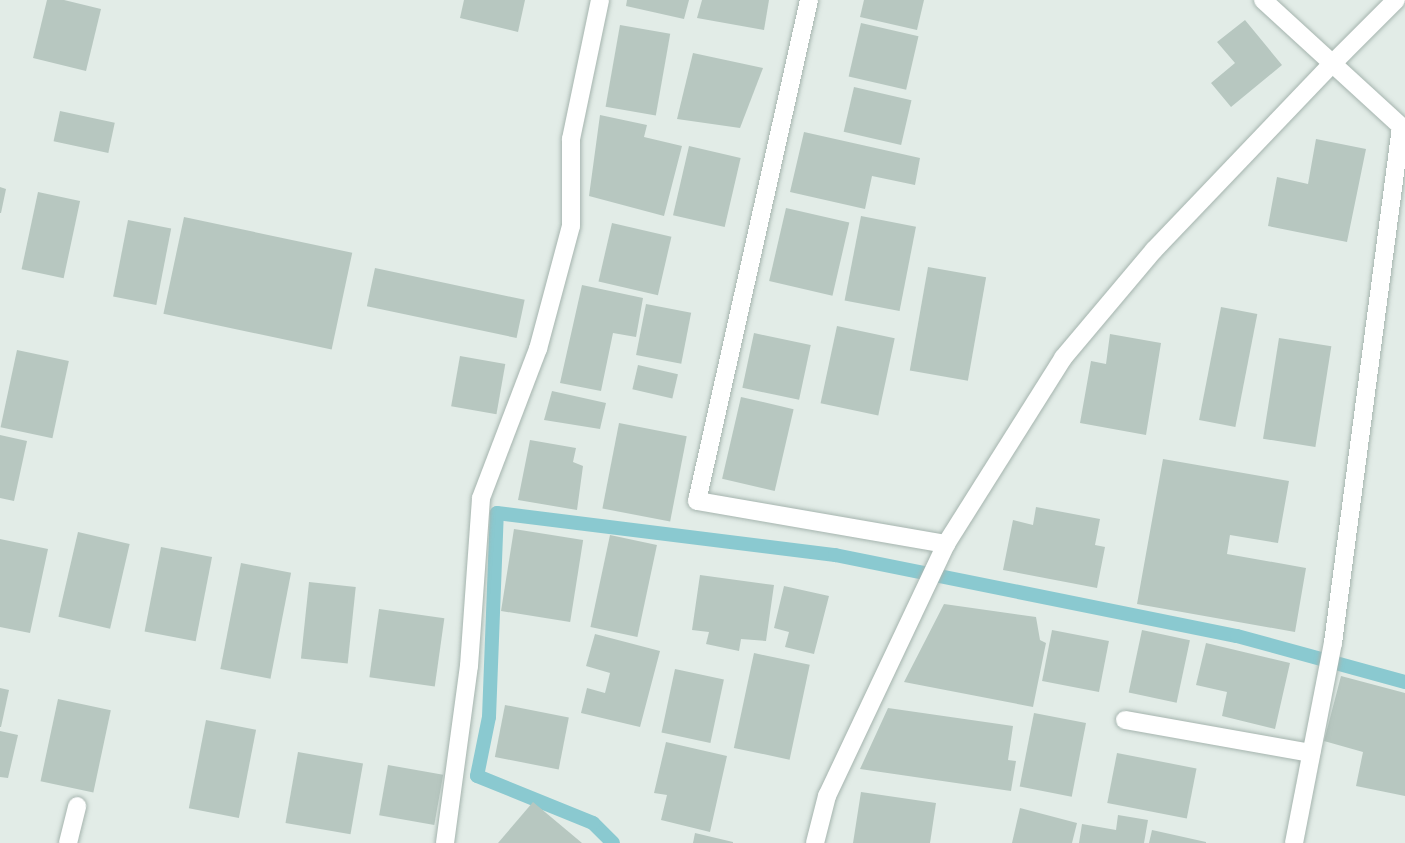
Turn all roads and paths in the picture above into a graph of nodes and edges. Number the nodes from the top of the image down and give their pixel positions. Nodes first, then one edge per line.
1 (600, 0) edge
2 (809, 0) edge
3 (1263, 0) edge
4 (1396, 0) edge
5 (1333, 63) junction
6 (1403, 129) edge
7 (946, 544) junction
8 (1125, 720) dead end
9 (1311, 753) junction
10 (77, 806) dead end
11 (68, 843) edge
12 (445, 843) edge
13 (815, 843) edge
14 (1294, 843) edge

1 - 12 street
2 - 7 street
3 - 5 street
4 - 5 street
5 - 6 street
5 - 7 street
6 - 9 street
7 - 13 street
8 - 9 street
9 - 14 street
10 - 11 street

